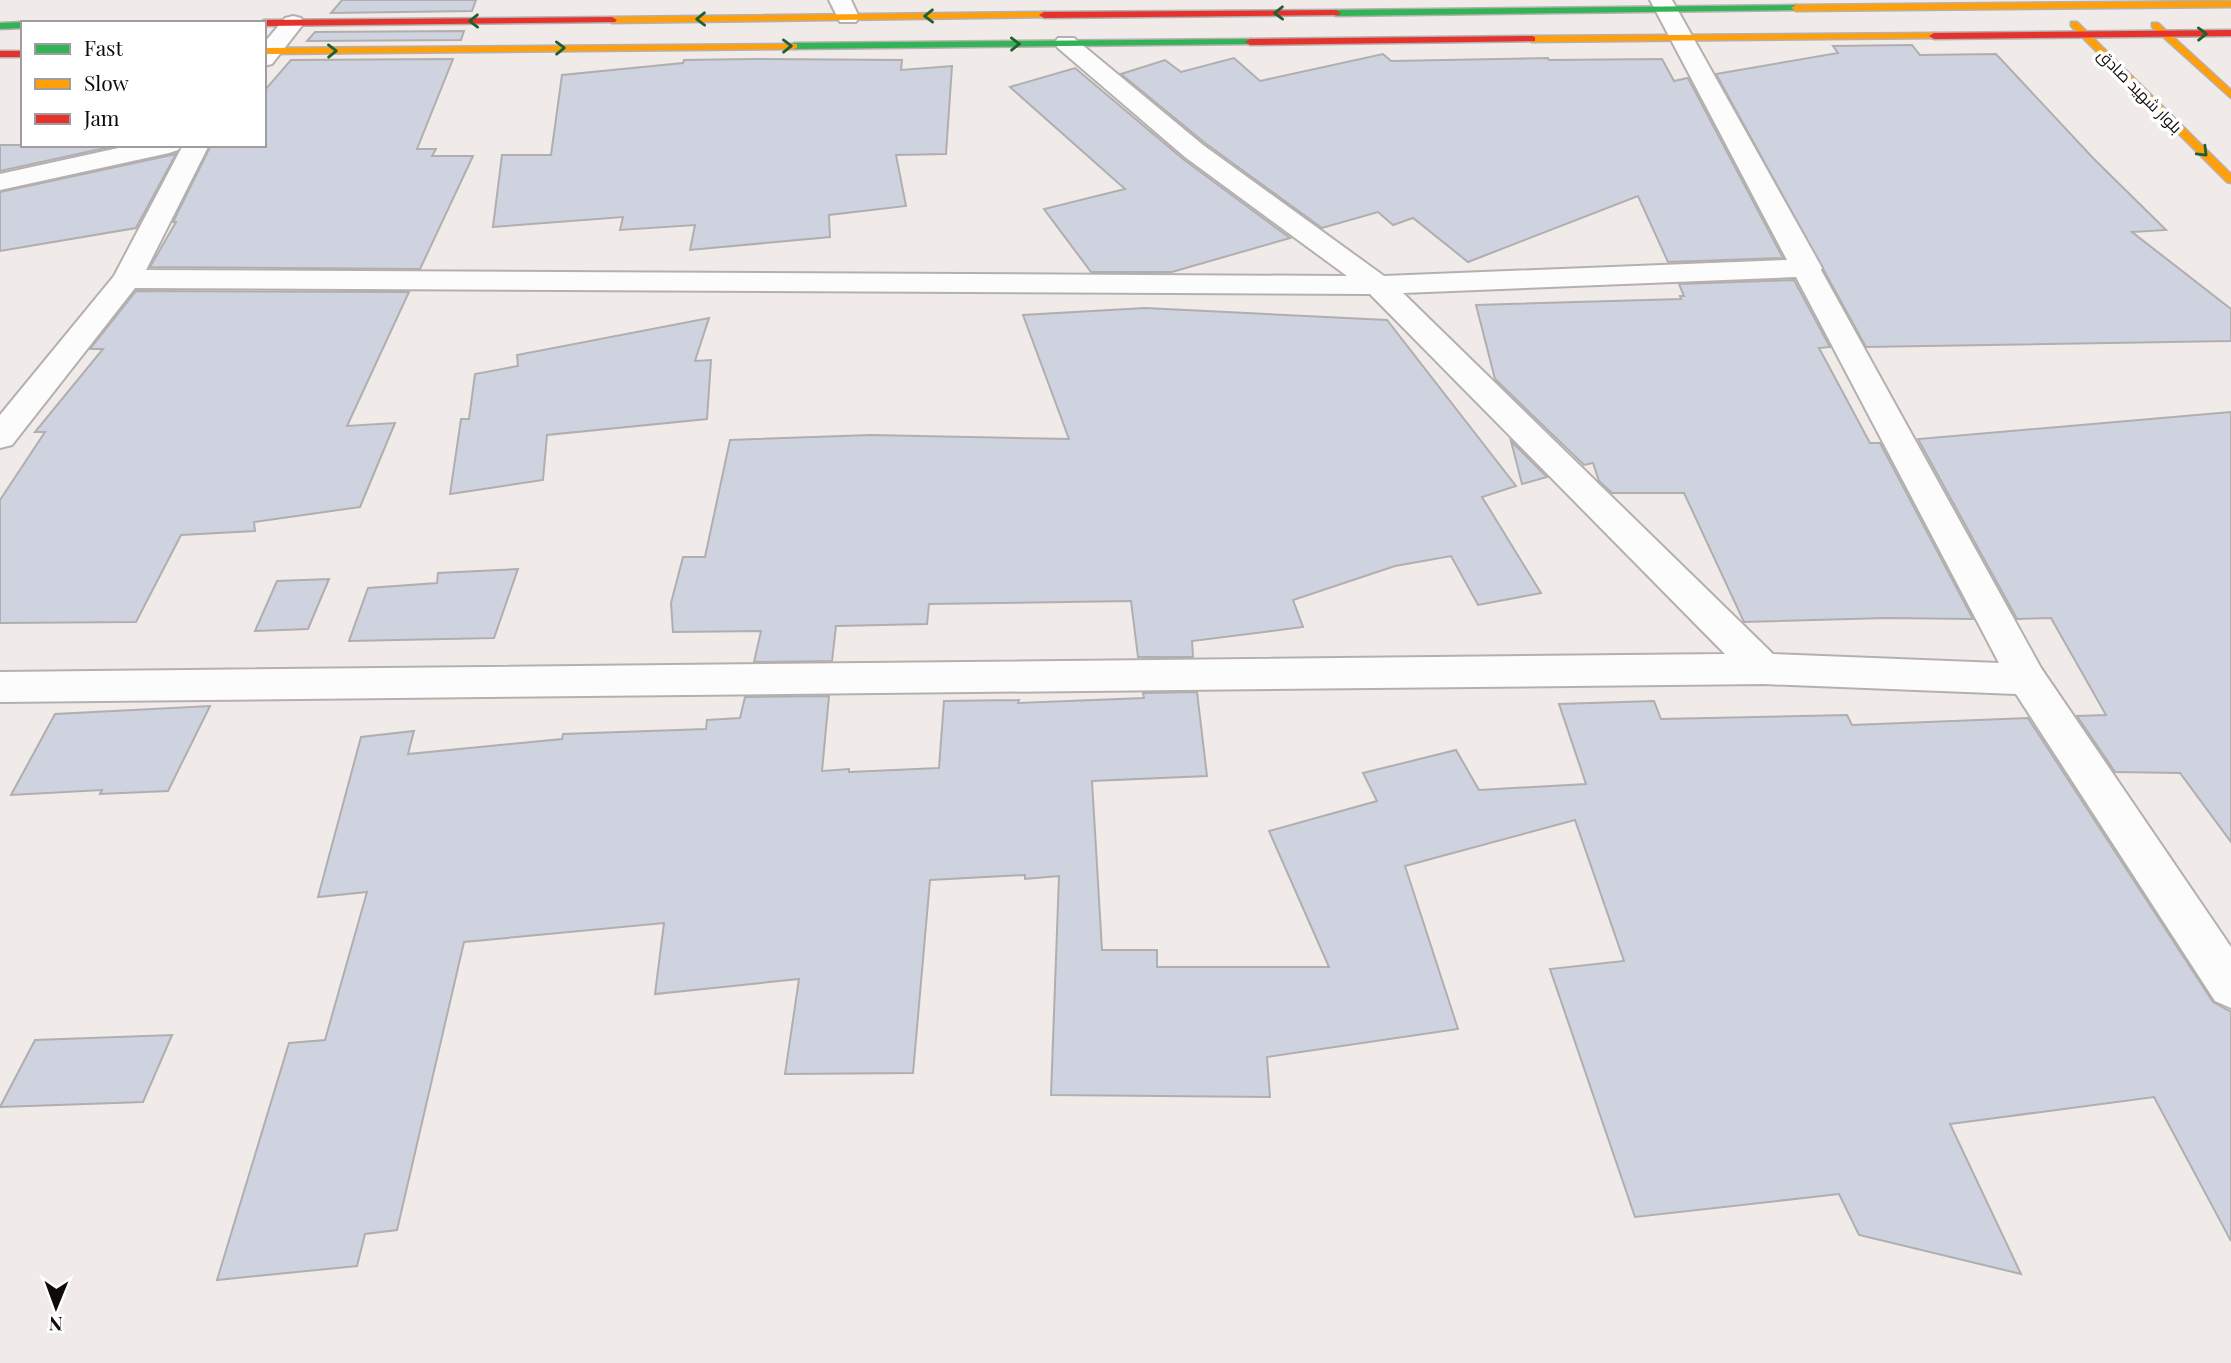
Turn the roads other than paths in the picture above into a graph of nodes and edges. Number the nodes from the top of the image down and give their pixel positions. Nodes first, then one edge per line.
1 (2054, 3) edge
2 (2131, 3) edge
3 (1663, 4) edge
4 (2231, 4) edge
5 (844, 8) edge
6 (266, 23) edge
7 (293, 23) junction
8 (0, 26) edge
9 (21, 26) edge
10 (2231, 33) edge
11 (2165, 35) junction
12 (2085, 36) junction
13 (1682, 39) junction
14 (1066, 43) junction
15 (0, 54) edge
16 (21, 54) edge
17 (266, 54) edge
18 (2231, 95) edge
19 (160, 147) edge
20 (195, 147) edge
21 (2231, 180) edge
22 (0, 182) edge
23 (1808, 268) junction
24 (127, 279) junction
25 (1378, 285) junction
26 (0, 437) edge
27 (1764, 669) junction
28 (2027, 678) junction
29 (0, 687) edge
30 (2231, 986) edge

1 - 2 street
1 - 3 street
1 - 12 street, بلوار شهید صادق
2 - 4 street
2 - 11 street
3 -> 5 street
3 - 13 street
5 -> 7 street
6 - 7 street
7 - 17 street
8 - 9 street
11 -> 10 street
11 - 12 street
11 - 18 street
12 - 13 street
12 -> 21 street, بلوار شهید صادق
13 - 14 street
13 - 23 street
17 -> 14 street
14 - 25 street
15 - 16 street
19 - 22 street
20 - 24 street
23 - 25 street
23 - 28 street
24 - 25 street
24 - 26 street
25 - 27 street
27 - 28 street
27 - 29 street
28 - 30 street

